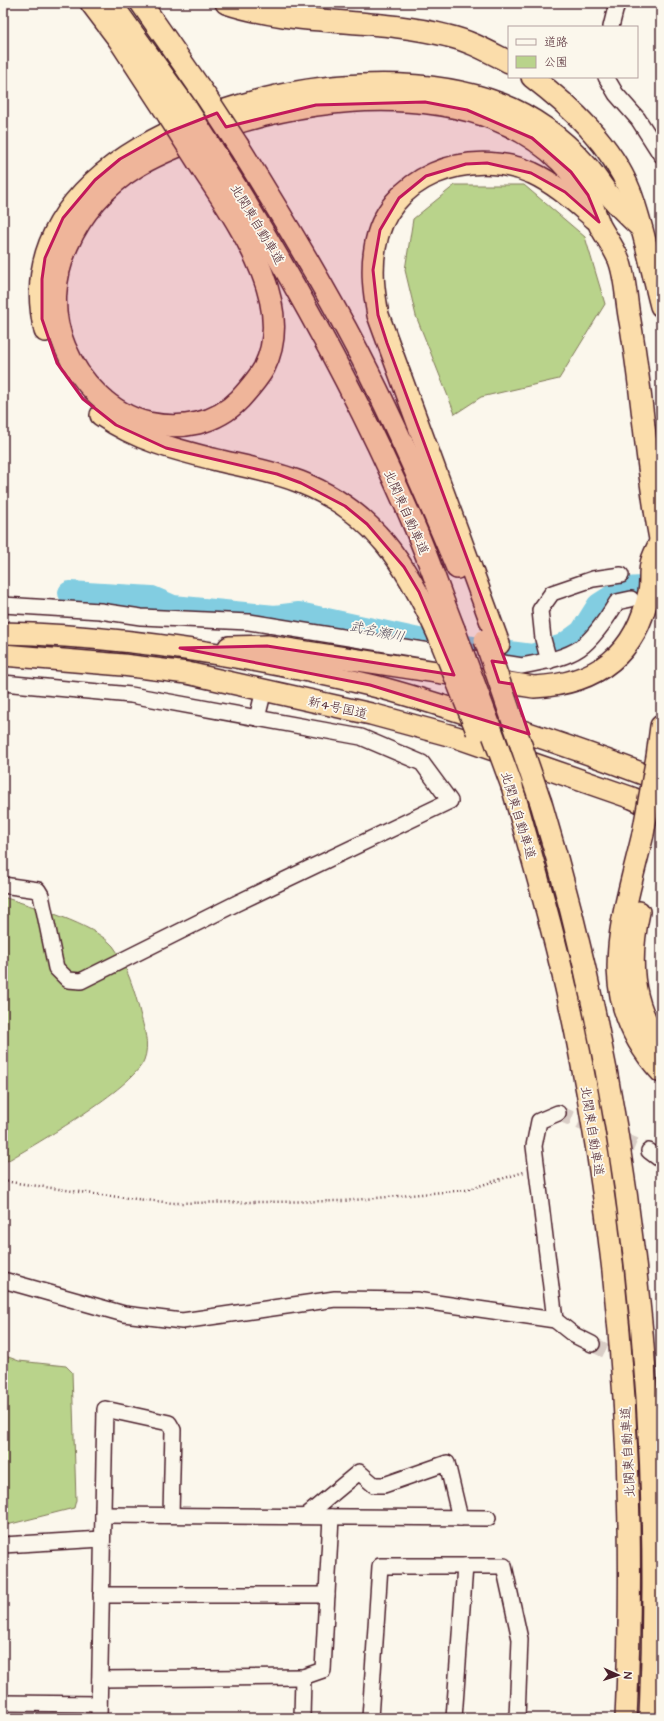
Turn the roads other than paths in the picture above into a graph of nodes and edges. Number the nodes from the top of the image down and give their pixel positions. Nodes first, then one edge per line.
1 (91, 3) edge
2 (112, 3) edge
3 (141, 3) edge
4 (226, 3) edge
5 (617, 3) edge
6 (611, 26) edge
7 (508, 62) edge
8 (533, 78) edge
9 (607, 78) edge
10 (176, 111) junction
11 (661, 155) edge
12 (208, 159) junction
13 (599, 222) junction
14 (641, 228) junction
15 (661, 306) edge
16 (661, 543) edge
17 (621, 575) dead end
18 (631, 599) dead end
19 (3, 605) edge
20 (3, 622) edge
21 (3, 632) edge
22 (446, 632) junction
23 (58, 634) junction
24 (492, 642) junction
25 (180, 648) junction
26 (3, 655) edge
27 (549, 661) junction
28 (123, 665) junction
29 (3, 667) edge
30 (3, 683) edge
31 (264, 690) junction
32 (257, 718) junction
33 (661, 726) edge
34 (661, 781) edge
35 (661, 811) edge
36 (649, 837) junction
37 (3, 885) edge
38 (661, 1044) edge
39 (661, 1072) edge
40 (558, 1113) dead end
41 (3, 1280) edge
42 (555, 1320) junction
43 (592, 1344) tunnel mouth
44 (103, 1515) junction
45 (171, 1515) junction
46 (306, 1516) junction
47 (331, 1517) junction
48 (460, 1518) junction
49 (488, 1518) dead end
50 (102, 1539) junction
51 (3, 1545) edge
52 (465, 1566) junction
53 (101, 1595) junction
54 (327, 1595) junction
55 (304, 1677) junction
56 (100, 1679) junction
57 (3, 1703) edge
58 (99, 1711) edge
59 (302, 1718) edge
60 (370, 1718) edge
61 (454, 1718) edge
62 (517, 1718) edge
63 (626, 1718) edge
64 (650, 1718) edge

1 - 10 highway
2 - 10 highway
3 - 24 highway, 北関東自動車道, bridge
4 - 7 highway
5 - 6 street
8 - 14 highway
9 - 11 street
10 - 12 highway, bridge
12 - 13 highway
12 - 22 highway, 北関東自動車道
13 - 16 highway
13 - 24 highway
14 - 15 highway
14 - 22 highway
16 - 25 highway
17 - 27 street
18 - 27 street
19 - 27 street
20 - 23 highway
21 - 23 highway
22 - 63 highway, 北関東自動車道, bridge
23 - 25 highway
24 - 64 highway, 北関東自動車道, bridge
25 - 34 highway
26 - 28 highway, 新4号国道
28 - 29 highway
28 - 31 highway, 新4号国道
30 - 32 street
31 - 32 street
31 - 35 highway, 新4号国道
32 - 37 street
33 - 36 highway, bridge
35 - 36 highway
36 - 38 highway
36 - 39 highway
40 - 42 street
41 - 42 street
42 - 43 street
44 - 45 street
44 - 45 street
44 - 50 street
45 - 46 street
46 - 47 street
46 - 48 street
47 - 48 street
47 - 54 street
48 - 49 street
50 - 51 street
50 - 53 street
52 - 60 street
52 - 61 street
52 - 62 street
53 - 54 street
53 - 56 street
54 - 55 street
55 - 56 street
55 - 59 street
56 - 58 street
57 - 58 street

